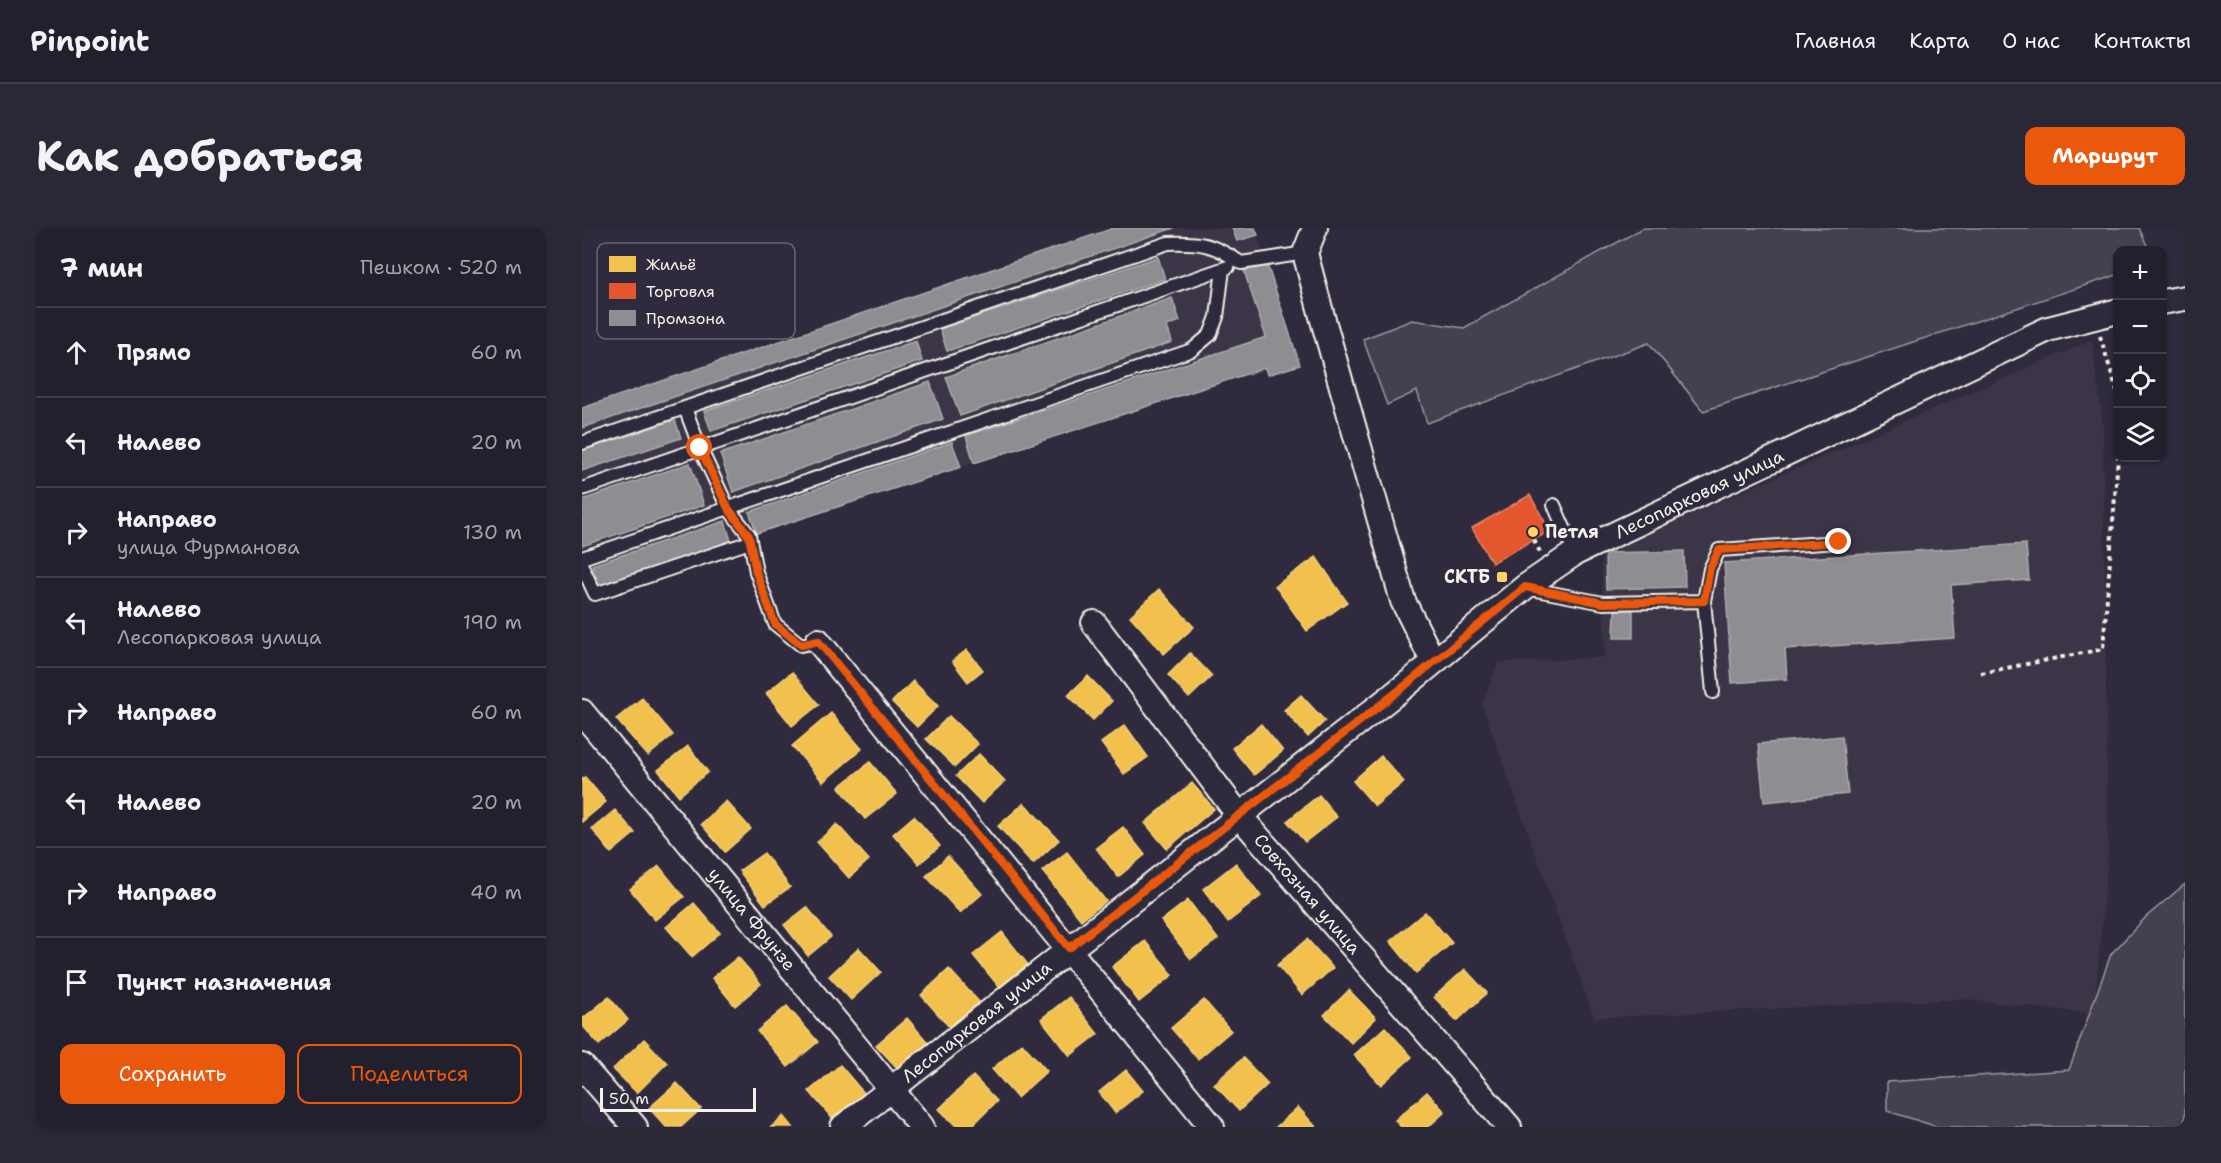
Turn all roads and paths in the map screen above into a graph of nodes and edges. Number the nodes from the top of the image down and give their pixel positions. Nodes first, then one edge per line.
1 (1315, 228) edge
2 (1305, 253) junction
3 (1241, 263) junction
4 (1223, 268) junction
5 (2185, 298) edge
6 (2167, 301) edge
7 (2106, 313) edge
8 (2113, 360) edge
9 (685, 408) junction
10 (582, 443) edge
11 (700, 448) junction
12 (2118, 462) edge
13 (582, 489) edge
14 (1554, 505) dead end
15 (728, 508) junction
16 (750, 542) junction
17 (1839, 542) dead end
18 (1575, 553) junction
19 (582, 558) edge
20 (582, 566) edge
21 (1525, 587) junction
22 (1704, 601) junction
23 (1094, 622) dead end
24 (818, 641) joint
25 (1433, 662) junction
26 (1981, 673) dead end
27 (1713, 692) dead end
28 (582, 712) edge
29 (1238, 814) junction
30 (1069, 948) junction
31 (582, 1066) edge
32 (890, 1091) junction
33 (635, 1127) edge
34 (843, 1127) edge
35 (922, 1127) edge
36 (1212, 1127) edge
37 (1509, 1127) edge

1 - 2 street
2 - 3 lane
2 - 25 street
3 - 4 lane
3 - 9 lane
4 - 11 lane
4 - 15 lane
5 - 6 street
7 - 8 path
7 - 18 street, Лесопарковая улица
9 - 10 lane
9 - 11 lane
11 - 13 lane
11 - 15 lane
12 - 26 path
14 - 18 lane
15 - 16 lane
15 - 19 lane
16 - 20 lane
16 - 24 lane
17 - 22 lane
18 - 21 street, Лесопарковая улица
21 - 22 lane
21 - 25 street, Лесопарковая улица
22 - 27 lane
23 - 29 street, Совхозная улица
24 - 30 street
25 - 29 street, Лесопарковая улица
28 - 32 street, улица Фрунзе
29 - 30 street, Лесопарковая улица
29 - 37 street, Совхозная улица
30 - 32 street, Лесопарковая улица
30 - 36 street
31 - 33 street
32 - 34 street, Лесопарковая улица
32 - 35 street, улица Фрунзе

